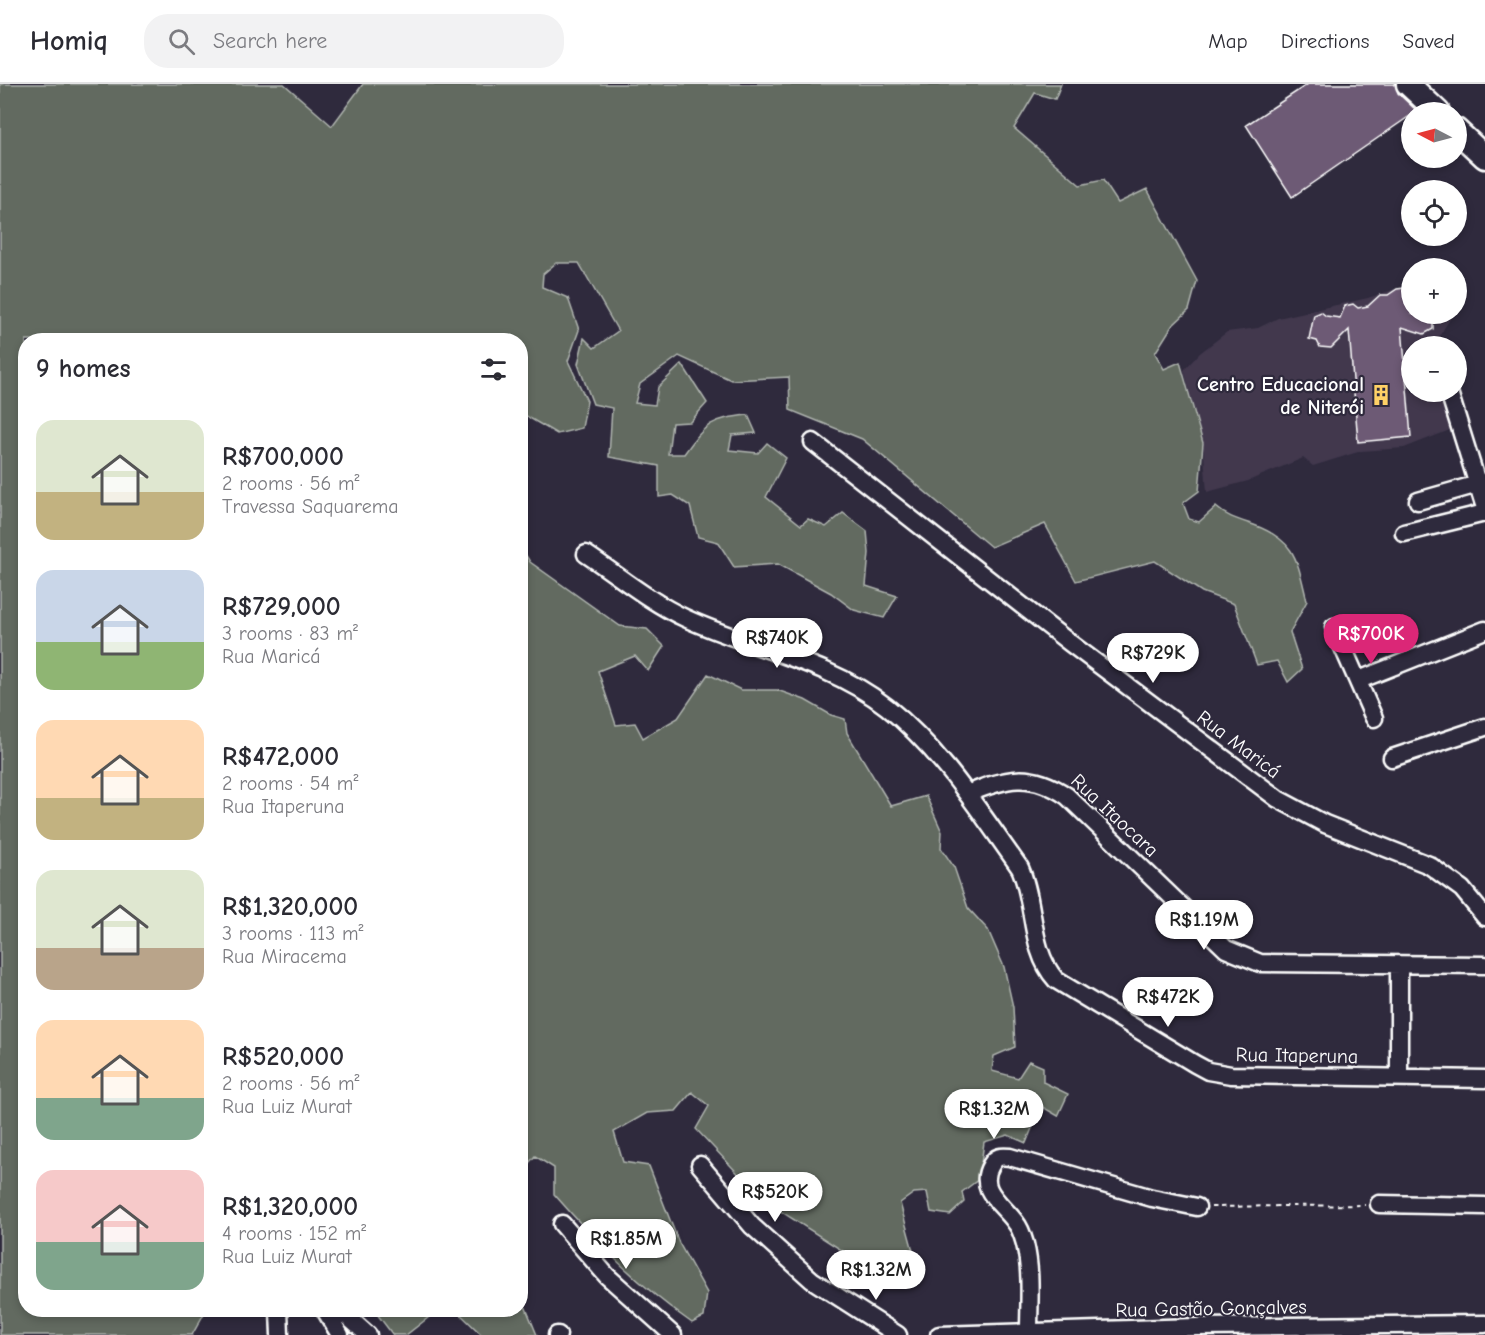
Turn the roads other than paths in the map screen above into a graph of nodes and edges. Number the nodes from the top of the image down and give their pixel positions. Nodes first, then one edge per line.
1 (1408, 84) edge
2 (1427, 102) edge
3 (1467, 140) edge
4 (1485, 157) edge
5 (1453, 402) edge
6 (813, 442) dead end
7 (1482, 483) edge
8 (1418, 501) dead end
9 (1485, 508) edge
10 (1485, 513) edge
11 (1404, 533) dead end
12 (586, 554) dead end
13 (1334, 627) dead end
14 (1485, 630) edge
15 (1359, 680) junction
16 (1374, 717) dead end
17 (1485, 727) edge
18 (1392, 758) dead end
19 (967, 794) junction
20 (1485, 917) edge
21 (1399, 964) junction
22 (1485, 965) edge
23 (1399, 1077) junction
24 (1485, 1079) edge
25 (700, 1165) dead end
26 (1379, 1204) road end
27 (1485, 1206) edge
28 (1197, 1207) road end
29 (562, 1224) dead end
30 (279, 1317) edge
31 (329, 1317) edge
32 (348, 1317) edge
33 (1485, 1324) edge
34 (1029, 1331) junction
35 (280, 1335) edge
36 (340, 1335) edge
37 (368, 1335) edge
38 (673, 1335) edge
39 (898, 1335) edge
40 (939, 1335) edge

1 - 2 main road
3 - 4 main road
5 - 7 street
6 - 20 street, Rua Maricá
7 - 8 street
7 - 9 street
10 - 11 street
12 - 19 street
13 - 15 street
14 - 15 street
15 - 16 street
17 - 18 street
19 - 21 street, Rua Itaocara
19 - 23 street, Rua Itaperuna
21 - 22 street, Rua Itaocara
21 - 23 street
23 - 24 street, Rua Itaperuna
25 - 39 street
26 - 27 street
28 - 34 street
29 - 38 street
30 - 35 street
31 - 36 street
32 - 37 street
33 - 34 street, Rua Gastão Gonçalves
34 - 40 street, Rua Gastão Gonçalves

